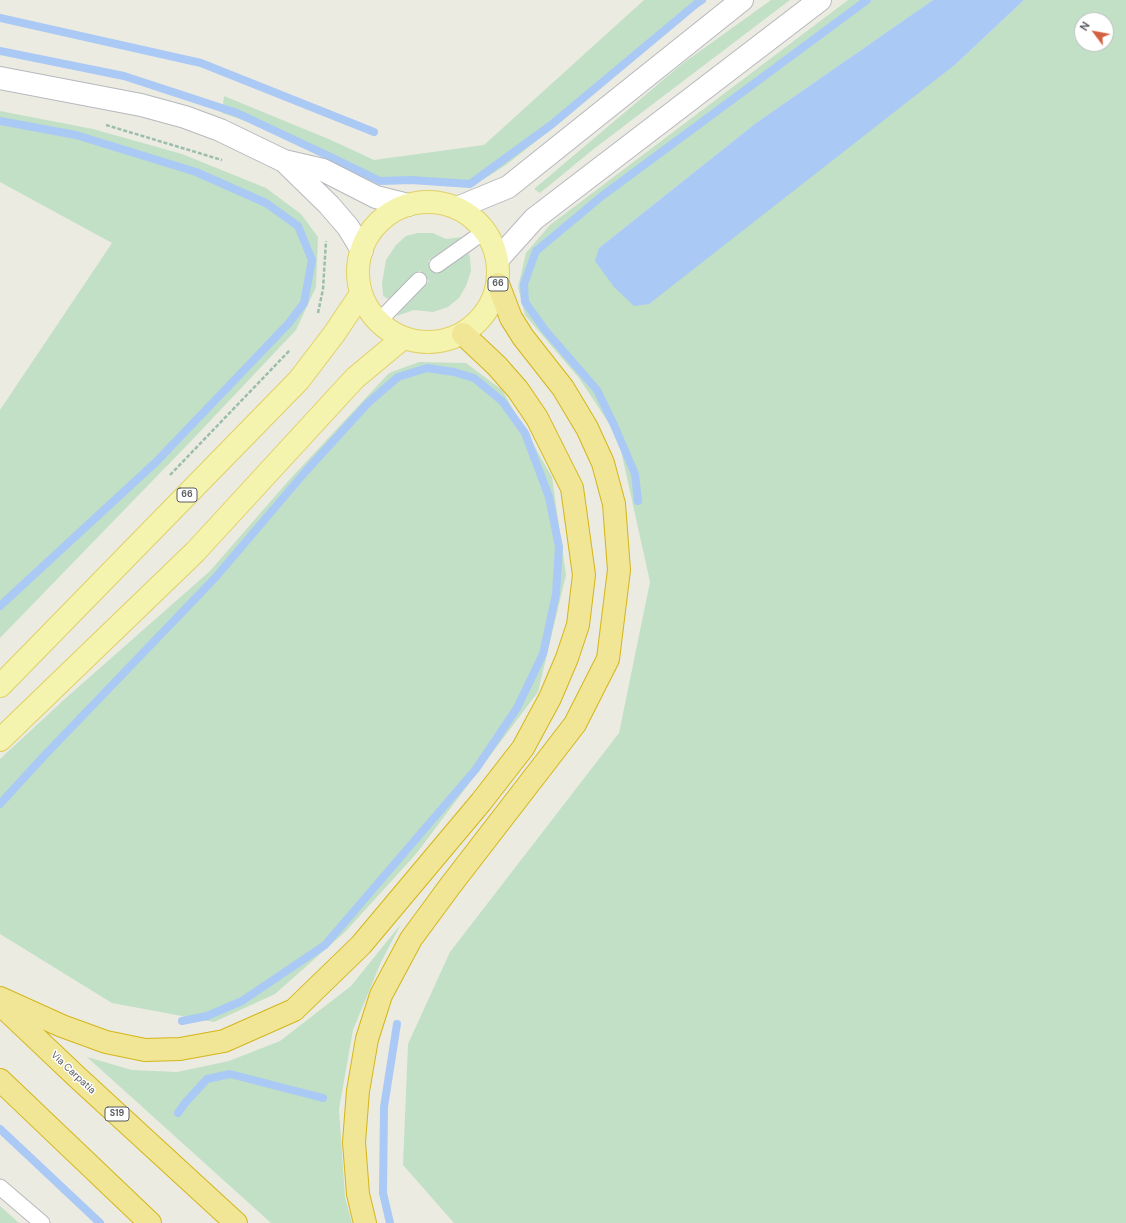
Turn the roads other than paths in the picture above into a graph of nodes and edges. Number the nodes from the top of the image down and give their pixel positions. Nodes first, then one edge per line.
1 (742, 0) edge
2 (820, 0) edge
3 (0, 78) edge
4 (284, 161) junction
5 (408, 205) junction
6 (457, 208) junction
7 (485, 231) junction
8 (362, 250) junction
9 (498, 259) junction
10 (437, 265) dead end
11 (419, 280) dead end
12 (498, 284) junction
13 (361, 294) junction
14 (378, 322) junction
15 (463, 334) junction
16 (403, 338) junction
17 (0, 686) edge
18 (0, 740) edge
19 (0, 998) edge
20 (0, 1004) edge
21 (0, 1080) edge
22 (0, 1187) edge
23 (42, 1223) edge
24 (150, 1223) edge
25 (236, 1223) edge
26 (365, 1223) edge

1 - 6 main road
2 - 9 main road
3 - 4 main road
4 - 5 main road
4 - 8 main road
5 - 6 main road, 66
5 - 8 main road, 66
6 - 7 main road, 66
7 - 9 main road, 66
7 - 10 lane
8 - 13 main road, 66
9 - 12 main road, 66
11 - 14 lane
12 - 15 main road, 66
12 - 26 highway
13 - 14 main road, 66
13 - 17 main road, 66
14 - 16 main road, 66
15 - 16 main road, 66
15 - 19 highway
16 - 18 main road
20 - 25 highway, Via Carpatia / S19
21 - 24 highway
22 - 23 lane

